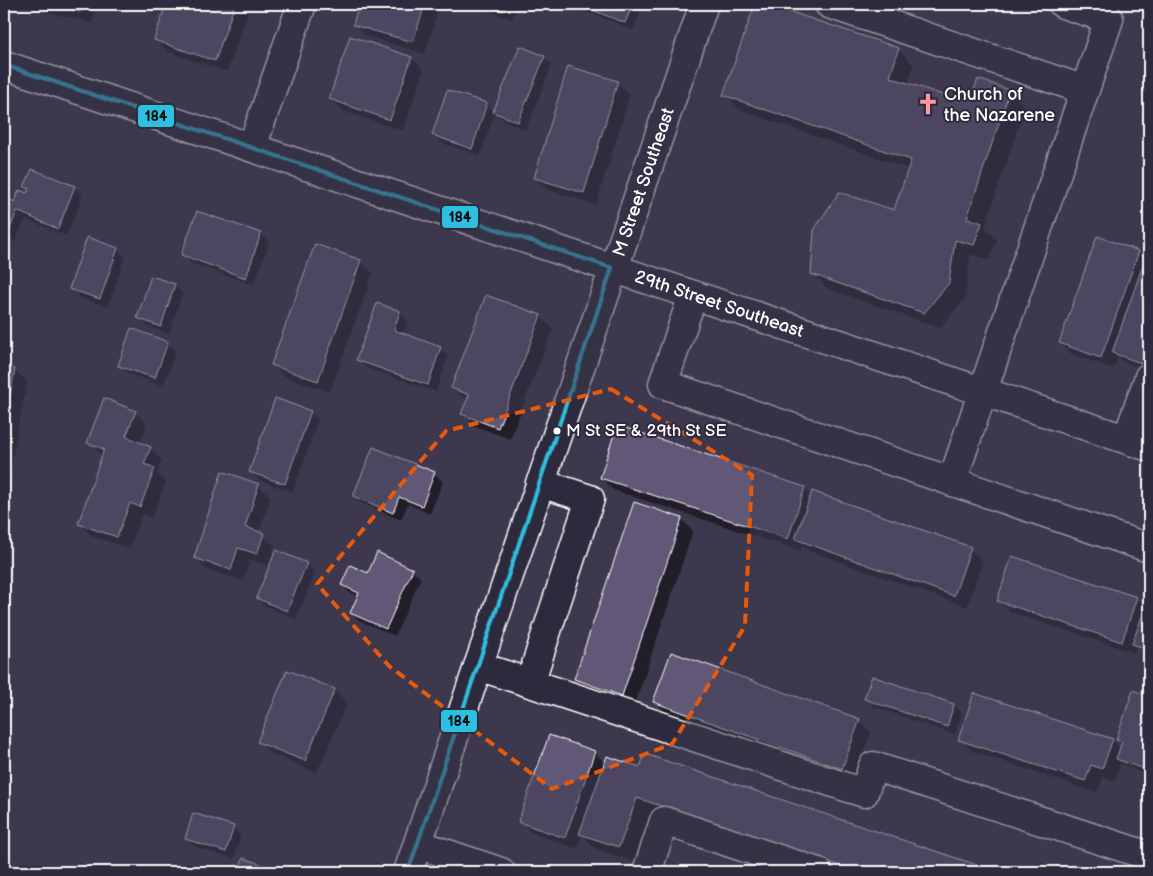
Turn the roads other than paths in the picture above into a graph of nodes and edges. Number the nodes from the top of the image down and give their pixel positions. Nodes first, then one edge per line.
1 (302, 4) edge
2 (704, 4) edge
3 (829, 4) edge
4 (1063, 4) edge
5 (4, 65) edge
6 (1085, 90) junction
7 (252, 147) junction
8 (612, 268) junction
9 (693, 295) junction
10 (1149, 376) edge
11 (983, 391) junction
12 (1138, 443) edge
13 (540, 482) junction
14 (952, 482) junction
15 (1149, 548) edge
16 (478, 666) junction
17 (530, 683) junction
18 (418, 844) junction
19 (1149, 856) edge
20 (467, 867) edge
21 (408, 872) edge
22 (501, 872) edge
23 (647, 872) edge
24 (818, 872) edge

1 - 7 street
2 - 8 street, M Street Southeast
3 - 6 street
4 - 6 street
5 - 7 street, 29th Street Southeast
6 - 11 street
7 - 8 street, 29th Street Southeast
8 - 9 street, 29th Street Southeast
8 - 13 street, M Street Southeast
9 - 11 street, 29th Street Southeast
9 - 14 street
10 - 12 street
11 - 12 street, 29th Street Southeast
11 - 14 street
13 - 16 street, M Street Southeast
13 - 17 street
14 - 15 street
16 - 17 street
16 - 18 street, M Street Southeast
17 - 19 street
18 - 20 street
18 - 21 street, M Street Southeast
20 - 22 street
23 - 24 street

